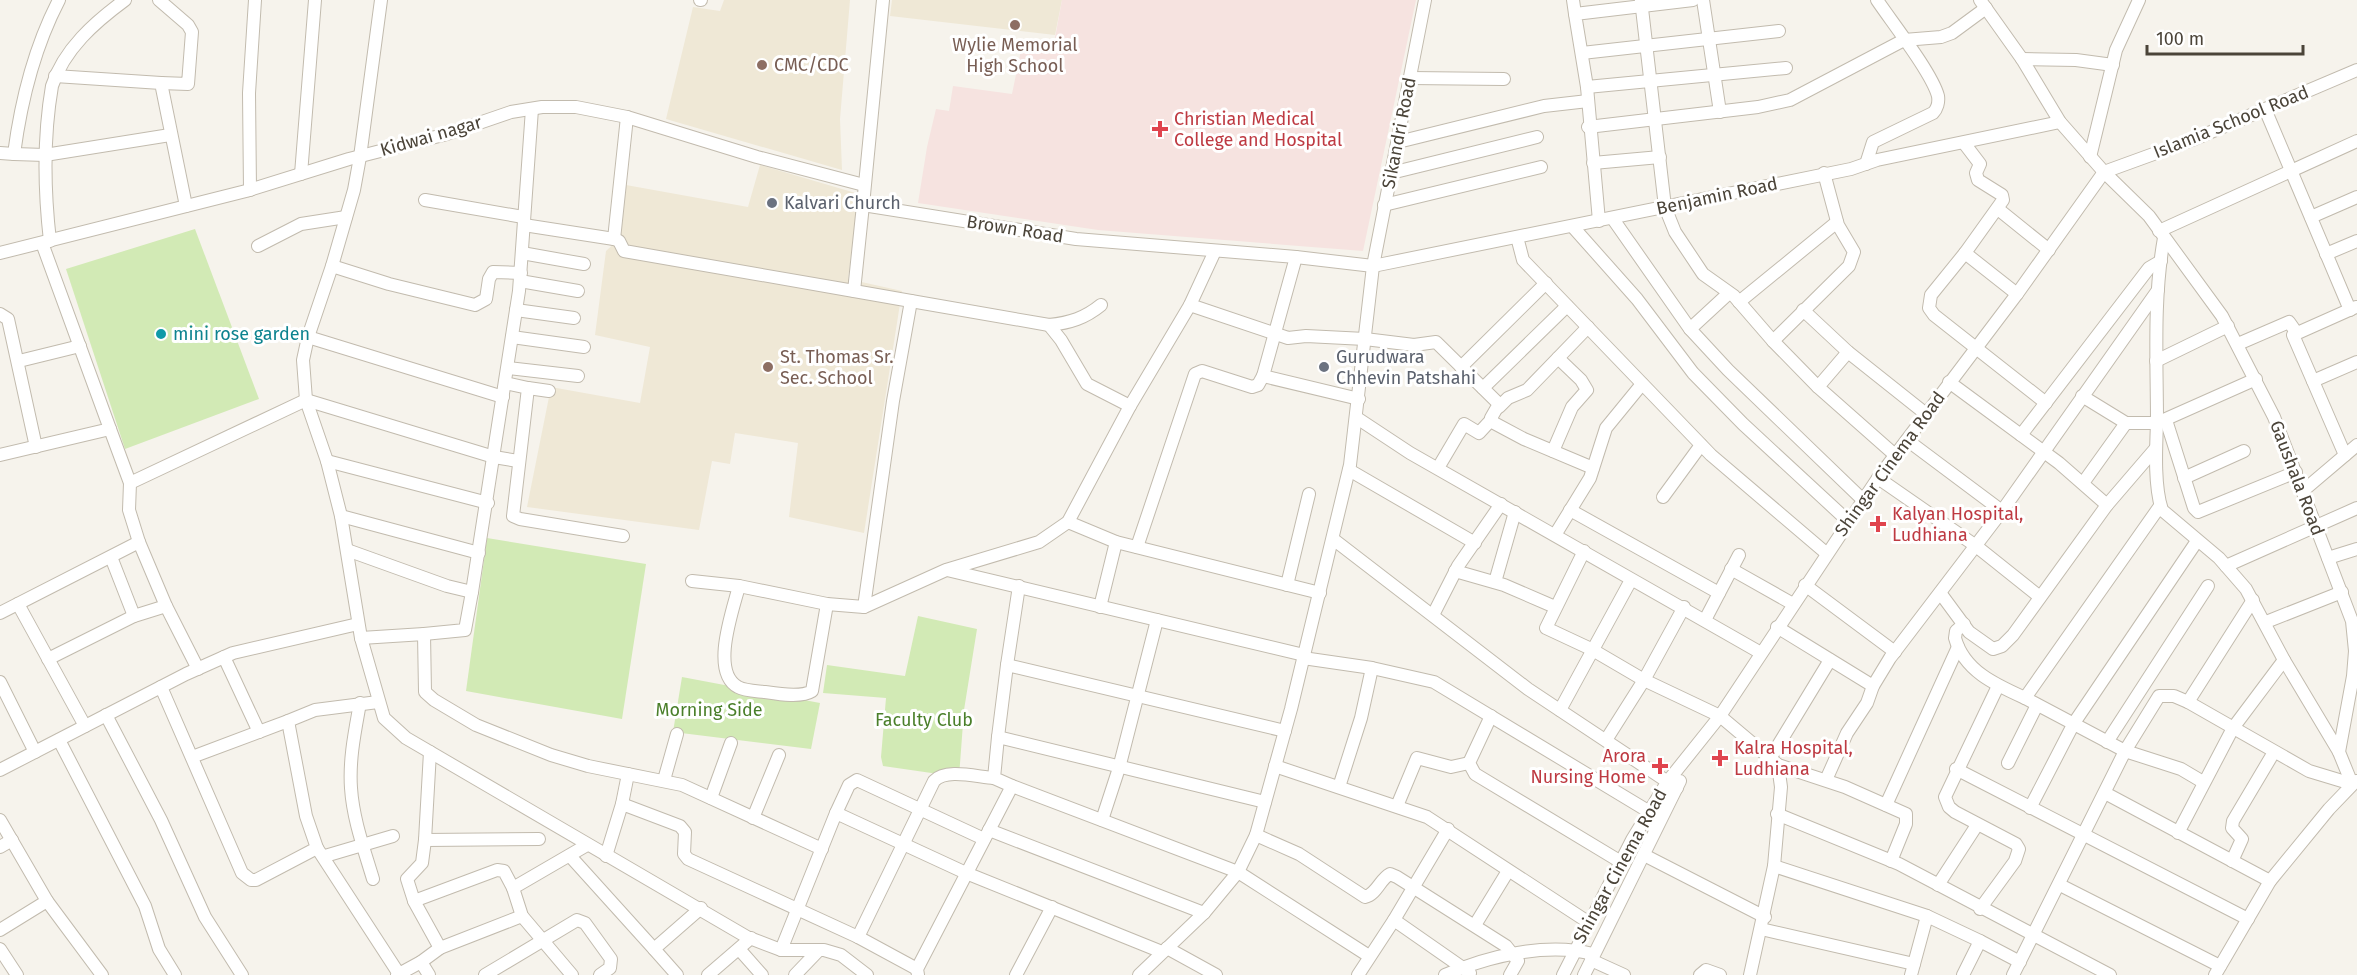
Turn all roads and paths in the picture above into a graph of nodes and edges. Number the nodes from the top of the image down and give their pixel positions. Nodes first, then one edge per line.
1 (58, 0) edge
2 (125, 0) edge
3 (159, 0) edge
4 (255, 0) edge
5 (315, 0) edge
6 (381, 0) edge
7 (883, 0) edge
8 (1425, 0) edge
9 (1573, 0) edge
10 (1693, 0) edge
11 (1703, 0) edge
12 (1877, 0) edge
13 (2139, 0) edge
14 (1641, 3) edge
15 (1983, 4) edge
16 (1575, 14) junction
17 (1779, 31) dead end
18 (1709, 37) junction
19 (1904, 40) junction
20 (1647, 44) junction
21 (1582, 53) junction
22 (2022, 59) junction
23 (2113, 65) junction
24 (1786, 68) dead end
25 (2357, 70) edge
26 (1715, 74) junction
27 (55, 76) junction
28 (1410, 78) junction
29 (1504, 78) dead end
30 (1652, 82) junction
31 (161, 83) junction
32 (1587, 87) junction
33 (1588, 101) junction
34 (532, 109) junction
35 (2265, 109) junction
36 (1720, 112) junction
37 (627, 117) junction
38 (1654, 119) junction
39 (2060, 122) junction
40 (1588, 127) junction
41 (170, 135) junction
42 (1537, 137) dead end
43 (2357, 141) edge
44 (1398, 142) junction
45 (1964, 143) junction
46 (0, 153) edge
47 (14, 154) junction
48 (45, 155) junction
49 (2090, 156) junction
50 (360, 157) junction
51 (1660, 157) junction
52 (1593, 163) junction
53 (1866, 164) junction
54 (1541, 167) dead end
55 (2289, 170) junction
56 (2104, 172) junction
57 (1391, 173) junction
58 (1824, 173) junction
59 (301, 174) junction
60 (864, 184) junction
61 (250, 190) junction
62 (2357, 197) edge
63 (425, 200) dead end
64 (863, 205) junction
65 (1384, 205) junction
66 (186, 206) junction
67 (1665, 207) junction
68 (1998, 209) junction
69 (346, 217) junction
70 (2311, 217) junction
71 (1613, 219) junction
72 (523, 221) junction
73 (1599, 221) junction
74 (1837, 222) junction
75 (1573, 227) junction
76 (2162, 235) junction
77 (1517, 237) junction
78 (614, 239) junction
79 (2357, 241) edge
80 (46, 242) junction
81 (258, 246) dead end
82 (1215, 250) junction
83 (2049, 250) junction
84 (0, 253) edge
85 (522, 253) junction
86 (1965, 253) junction
87 (2326, 254) junction
88 (1296, 257) junction
89 (2161, 261) junction
90 (584, 264) dead end
91 (332, 266) junction
92 (1373, 266) junction
93 (520, 277) junction
94 (1546, 283) junction
95 (2158, 290) junction
96 (578, 291) dead end
97 (854, 291) junction
98 (1729, 292) junction
99 (2017, 294) junction
100 (912, 301) junction
101 (1739, 302) junction
102 (1101, 305) dead end
103 (1190, 305) junction
104 (1567, 306) junction
105 (2354, 308) edge
106 (516, 310) junction
107 (1803, 310) junction
108 (0, 314) edge
109 (574, 318) dead end
110 (1049, 325) junction
111 (2228, 326) junction
112 (1588, 327) junction
113 (1690, 329) junction
114 (2296, 332) junction
115 (1276, 334) junction
116 (308, 337) junction
117 (512, 337) junction
118 (1365, 339) junction
119 (1773, 341) junction
120 (2238, 344) junction
121 (80, 346) junction
122 (1976, 346) junction
123 (584, 347) dead end
124 (1848, 352) junction
125 (1558, 358) junction
126 (19, 361) junction
127 (2156, 361) junction
128 (2357, 362) edge
129 (1461, 367) junction
130 (508, 368) junction
131 (578, 376) dead end
132 (1263, 376) junction
133 (2256, 380) junction
134 (2313, 381) junction
135 (506, 382) junction
136 (1949, 382) junction
137 (1642, 384) junction
138 (1818, 387) junction
139 (528, 388) junction
140 (1483, 388) junction
141 (549, 391) dead end
142 (2082, 396) junction
143 (503, 397) junction
144 (1359, 399) junction
145 (306, 400) junction
146 (2046, 403) junction
147 (1130, 405) junction
148 (1499, 407) junction
149 (1926, 414) junction
150 (1357, 418) junction
151 (1491, 420) junction
152 (2161, 421) junction
153 (2126, 423) junction
154 (110, 429) junction
155 (2021, 435) junction
156 (1907, 441) junction
157 (1701, 445) junction
158 (2357, 445) edge
159 (36, 447) junction
160 (2156, 448) junction
161 (1553, 451) junction
162 (2244, 451) dead end
163 (2044, 452) junction
164 (2345, 454) junction
165 (0, 455) edge
166 (1895, 456) junction
167 (494, 458) junction
168 (327, 461) junction
169 (518, 461) junction
170 (1438, 468) junction
171 (1593, 468) junction
172 (1349, 470) junction
173 (2296, 472) junction
174 (1878, 478) junction
175 (2184, 478) junction
176 (130, 483) junction
177 (2083, 483) junction
178 (2304, 490) junction
179 (1309, 494) dead end
180 (1664, 497) dead end
181 (1863, 500) junction
182 (488, 503) junction
183 (1501, 504) junction
184 (2107, 506) junction
185 (2160, 506) junction
186 (2357, 508) edge
187 (1570, 510) junction
188 (2002, 511) junction
189 (1515, 512) junction
190 (341, 516) junction
191 (1848, 521) junction
192 (1068, 522) junction
193 (2316, 526) junction
194 (1555, 535) junction
195 (623, 536) dead end
196 (1333, 539) junction
197 (2197, 541) junction
198 (140, 542) junction
199 (1116, 542) junction
200 (1475, 543) junction
201 (1976, 546) junction
202 (1137, 547) junction
203 (2357, 549) edge
204 (347, 550) junction
205 (1584, 551) junction
206 (1826, 553) junction
207 (480, 554) junction
208 (1738, 555) dead end
209 (111, 557) junction
210 (2328, 558) junction
211 (2226, 566) junction
212 (1731, 569) junction
213 (946, 570) junction
214 (1455, 571) junction
215 (1631, 580) junction
216 (692, 581) dead end
217 (1495, 582) junction
218 (1287, 585) junction
219 (1805, 585) junction
220 (739, 586) junction
221 (1020, 586) junction
222 (2208, 586) dead end
223 (472, 592) junction
224 (2342, 592) junction
225 (1320, 593) junction
226 (1719, 593) junction
227 (1941, 594) junction
228 (2040, 597) junction
229 (2253, 600) junction
230 (18, 604) junction
231 (827, 604) junction
232 (1793, 604) junction
233 (166, 606) junction
234 (864, 607) junction
235 (1100, 607) junction
236 (1555, 607) junction
237 (1684, 607) junction
238 (0, 613) edge
239 (1433, 615) junction
240 (134, 616) junction
241 (1157, 620) junction
242 (1705, 620) junction
243 (2266, 622) junction
244 (358, 624) junction
245 (1964, 624) junction
246 (1777, 627) junction
247 (424, 634) junction
248 (361, 638) junction
249 (1958, 647) junction
250 (1591, 649) junction
251 (1895, 652) junction
252 (1761, 653) junction
253 (1304, 656) junction
254 (224, 657) junction
255 (48, 659) junction
256 (1830, 660) junction
257 (2284, 660) junction
258 (1007, 665) junction
259 (1372, 668) junction
260 (198, 669) junction
261 (1644, 680) junction
262 (0, 682) edge
263 (1873, 686) junction
264 (1998, 686) junction
265 (161, 687) junction
266 (1139, 696) junction
267 (2025, 698) junction
268 (378, 702) junction
269 (2188, 702) junction
270 (360, 703) junction
271 (2037, 705) junction
272 (1560, 710) junction
273 (106, 715) junction
274 (1491, 716) junction
275 (1720, 716) junction
276 (288, 721) junction
277 (2074, 723) junction
278 (85, 726) junction
279 (2233, 729) junction
280 (1285, 731) junction
281 (259, 732) junction
282 (677, 734) dead end
283 (998, 737) junction
284 (59, 740) junction
285 (1606, 740) junction
286 (2107, 742) junction
287 (731, 743) dead end
288 (2125, 751) junction
289 (34, 752) junction
290 (430, 752) junction
291 (2274, 752) junction
292 (2339, 752) junction
293 (779, 755) dead end
294 (192, 757) junction
295 (1775, 761) junction
296 (1469, 763) junction
297 (2008, 763) dead end
298 (1275, 766) junction
299 (1119, 768) junction
300 (1956, 769) junction
301 (0, 770) edge
302 (628, 774) junction
303 (994, 778) junction
304 (664, 780) junction
305 (1826, 780) junction
306 (2204, 782) junction
307 (2355, 782) edge
308 (1672, 785) junction
309 (1012, 786) junction
310 (1339, 787) junction
311 (2105, 793) junction
312 (711, 798) junction
313 (1265, 802) junction
314 (622, 804) junction
315 (1886, 805) junction
316 (1397, 806) junction
317 (2030, 808) junction
318 (921, 809) junction
319 (1648, 811) junction
320 (836, 813) junction
321 (1777, 814) junction
322 (753, 818) junction
323 (0, 820) edge
324 (1102, 820) junction
325 (1977, 825) junction
326 (1448, 829) junction
327 (2178, 833) junction
328 (986, 835) junction
329 (1256, 835) junction
330 (393, 836) dead end
331 (2083, 836) junction
332 (12, 840) junction
333 (425, 840) junction
334 (539, 840) dead end
335 (363, 844) junction
336 (904, 844) junction
337 (586, 845) junction
338 (0, 847) edge
339 (822, 849) junction
340 (321, 852) junction
341 (1644, 855) junction
342 (570, 856) junction
343 (606, 856) junction
344 (1891, 861) junction
345 (2232, 861) junction
346 (1621, 862) junction
347 (1774, 866) junction
348 (1238, 872) junction
349 (1508, 872) junction
350 (966, 873) junction
351 (373, 879) dead end
352 (2270, 881) junction
353 (1938, 885) junction
354 (2060, 885) junction
355 (1413, 887) junction
356 (513, 888) junction
357 (47, 901) junction
358 (414, 901) junction
359 (1052, 907) junction
360 (701, 908) junction
361 (1980, 909) junction
362 (796, 910) junction
363 (1204, 913) junction
364 (522, 916) junction
365 (1927, 916) junction
366 (2248, 919) junction
367 (1394, 920) junction
368 (1588, 922) junction
369 (1763, 923) junction
370 (1475, 925) junction
371 (0, 930) edge
372 (2033, 935) junction
373 (858, 937) junction
374 (751, 938) junction
375 (544, 940) junction
376 (1980, 941) junction
377 (440, 948) junction
378 (0, 949) edge
379 (654, 949) junction
380 (739, 949) junction
381 (781, 950) junction
382 (819, 950) junction
383 (1165, 950) junction
384 (1573, 952) junction
385 (1370, 956) junction
386 (1516, 957) junction
387 (421, 962) junction
388 (2020, 962) junction
389 (1589, 964) edge
390 (1912, 970) edge
391 (2218, 970) edge
392 (918, 972) edge
393 (1466, 972) edge
394 (398, 974) edge
395 (17, 975) edge
396 (102, 975) edge
397 (175, 975) edge
398 (242, 975) edge
399 (429, 975) edge
400 (484, 975) edge
401 (572, 975) edge
402 (600, 975) edge
403 (677, 975) edge
404 (708, 975) edge
405 (762, 975) edge
406 (795, 975) edge
407 (867, 975) edge
408 (1016, 975) edge
409 (1139, 975) edge
410 (1216, 975) edge
411 (1358, 975) edge
412 (1445, 975) edge
413 (1510, 975) edge
414 (1563, 975) edge
415 (1624, 975) edge
416 (1700, 975) edge
417 (1720, 975) edge
418 (1750, 975) edge
419 (1963, 975) edge
420 (2013, 975) edge
421 (2110, 975) edge

1 - 47 street
2 - 27 street
3 - 31 street
4 - 61 street
5 - 59 street
6 - 50 street
7 - 60 street
8 - 28 street, Sikandri Road
9 - 16 street
10 - 14 street
11 - 18 street
12 - 19 street
13 - 23 street
14 - 16 street
14 - 20 street
15 - 19 street
15 - 22 street, Gaushala Road
16 - 21 street
17 - 18 street
18 - 20 street
18 - 26 street
19 - 36 street
19 - 53 street
20 - 21 street
20 - 30 street
21 - 32 street
22 - 23 street
22 - 39 street, Gaushala Road
23 - 49 street
24 - 26 street
25 - 35 street, Islamia School Road
26 - 30 street
26 - 36 street
27 - 31 street
27 - 48 street
28 - 29 street
28 - 44 street, Sikandri Road
30 - 32 street
30 - 38 street
31 - 41 street
32 - 33 street
33 - 40 street
33 - 44 street
34 - 37 street, Kidwai nagar
34 - 50 street, Kidwai nagar
34 - 72 street
35 - 55 street
35 - 56 street, Islamia School Road
36 - 38 street
37 - 60 street, Kidwai nagar
37 - 78 street
38 - 40 street
38 - 51 street
39 - 45 street, Benjamin Road
39 - 49 street, Gaushala Road
40 - 52 street
41 - 48 street
41 - 66 street
42 - 57 street
43 - 55 street
44 - 57 street, Sikandri Road
45 - 53 street, Benjamin Road
45 - 68 street
46 - 47 street
47 - 48 street
48 - 80 street
49 - 56 street, Gaushala Road
50 - 59 street, Kidwai nagar
50 - 69 street
51 - 52 street
51 - 67 street
52 - 73 street
53 - 58 street, Benjamin Road
54 - 65 street
55 - 70 street
55 - 76 street
56 - 76 street, Gaushala Road
56 - 83 street, Shingar Cinema Road
57 - 65 street, Sikandri Road
58 - 67 street, Benjamin Road
58 - 74 street
59 - 61 street, Kidwai nagar
60 - 64 street
61 - 66 street, Kidwai nagar
62 - 70 street
63 - 72 street
64 - 82 street, Brown Road
64 - 97 street
65 - 92 street, Sikandri Road
66 - 80 street, Kidwai nagar
67 - 71 street, Benjamin Road
67 - 98 street
68 - 83 street
68 - 86 street
69 - 81 street
69 - 91 street
70 - 87 street
71 - 73 street, Benjamin Road
71 - 113 street
72 - 78 street
72 - 85 street
73 - 75 street, Benjamin Road
74 - 101 street
74 - 107 street
75 - 77 street, Benjamin Road
75 - 191 street
76 - 89 street
76 - 111 street, Gaushala Road
77 - 92 street, Benjamin Road
77 - 94 street
78 - 97 street
79 - 87 street
80 - 84 street, Kidwai nagar
80 - 121 street
82 - 88 street, Brown Road
82 - 103 street
83 - 99 street, Shingar Cinema Road
85 - 90 street
85 - 93 street
86 - 99 street
86 - 122 street
87 - 105 street
88 - 92 street, Brown Road
88 - 115 street
89 - 95 street
89 - 146 street
91 - 93 street
91 - 116 street
92 - 118 street, Sikandri Road
93 - 96 street
93 - 106 street
94 - 104 street
94 - 129 street
95 - 127 street
95 - 142 street
97 - 100 street
98 - 101 street
98 - 113 street
99 - 122 street, Shingar Cinema Road
100 - 110 street
100 - 234 street
101 - 119 street
102 - 110 street
103 - 115 street
103 - 147 street
104 - 112 street
104 - 140 street
105 - 114 street
106 - 109 street
106 - 117 street
107 - 119 street
107 - 124 street
108 - 126 street
110 - 147 street
111 - 120 street, Gaushala Road
111 - 127 street
112 - 125 street
112 - 137 street
113 - 181 street
114 - 120 street
114 - 134 street
115 - 118 street
115 - 132 street
116 - 143 street
116 - 145 street
117 - 123 street
117 - 130 street
118 - 129 street
118 - 144 street, Sikandri Road
119 - 138 street
120 - 133 street, Gaushala Road
121 - 126 street
121 - 154 street
122 - 136 street, Shingar Cinema Road
122 - 146 street
124 - 138 street
124 - 149 street
125 - 148 street
125 - 161 street
126 - 159 street
127 - 152 street
128 - 134 street
129 - 140 street
130 - 131 street
130 - 135 street
132 - 144 street
132 - 202 street
133 - 152 street
133 - 173 street, Gaushala Road
134 - 164 street
135 - 139 street
135 - 143 street
136 - 149 street, Shingar Cinema Road
136 - 155 street
137 - 157 street
137 - 171 street
138 - 166 street
139 - 141 street
139 - 169 street
140 - 148 street
142 - 153 street
142 - 163 street
143 - 167 street
144 - 150 street, Sikandri Road
145 - 167 street
145 - 168 street
145 - 176 street
146 - 155 street
147 - 192 street
148 - 151 street
149 - 156 street, Shingar Cinema Road
150 - 170 street
150 - 172 street, Sikandri Road
151 - 161 street
151 - 170 street
152 - 153 street
152 - 160 street
152 - 175 street
153 - 177 street
154 - 159 street
154 - 176 street
155 - 163 street
156 - 166 street, Shingar Cinema Road
156 - 188 street
157 - 180 street
157 - 206 street
158 - 164 street
159 - 165 street
160 - 184 street
160 - 185 street
161 - 171 street
162 - 175 street
163 - 177 street
163 - 188 street
164 - 178 street
166 - 174 street, Shingar Cinema Road
167 - 169 street
167 - 182 street
168 - 182 street
168 - 190 street
169 - 195 street
170 - 183 street
171 - 187 street
172 - 196 street, Sikandri Road
172 - 200 street
173 - 175 street
173 - 178 street, Gaushala Road
174 - 181 street, Shingar Cinema Road
174 - 201 street
176 - 198 street
177 - 184 street
178 - 193 street, Gaushala Road
179 - 218 street
181 - 191 street, Shingar Cinema Road
182 - 207 street
183 - 189 street
183 - 200 street
184 - 228 street
185 - 197 street
185 - 267 street
186 - 193 street
187 - 194 street
187 - 226 street
188 - 201 street
189 - 194 street
189 - 217 street
190 - 204 street
190 - 207 street
191 - 206 street, Shingar Cinema Road
192 - 199 street
192 - 213 street
193 - 210 street, Gaushala Road
193 - 211 street
194 - 205 street
196 - 225 street, Sikandri Road
196 - 239 street
197 - 211 street
197 - 277 street
198 - 209 street
198 - 233 street
199 - 202 street
199 - 235 street
200 - 214 street
201 - 227 street
201 - 228 street
202 - 218 street
203 - 210 street
204 - 223 street
204 - 244 street
205 - 215 street
205 - 236 street
206 - 219 street, Shingar Cinema Road
207 - 223 street
208 - 212 street
209 - 230 street
209 - 240 street
210 - 224 street, Gaushala Road
211 - 229 street
212 - 226 street
212 - 232 street
213 - 221 street
213 - 234 street
214 - 217 street
214 - 239 street
215 - 237 street
215 - 250 street
216 - 220 street
217 - 236 street
218 - 225 street
219 - 232 street, Shingar Cinema Road
219 - 251 street
220 - 231 street
220 - 231 street
221 - 235 street
221 - 258 street
222 - 286 street
223 - 247 street
224 - 243 street
224 - 292 street, Gaushala Road
225 - 253 street, Sikandri Road
226 - 242 street
227 - 245 street
227 - 251 street
228 - 245 street
229 - 243 street
229 - 269 street
230 - 238 street
230 - 255 street
231 - 234 street
232 - 246 street, Shingar Cinema Road
233 - 240 street
233 - 260 street
235 - 241 street
236 - 250 street
237 - 242 street
237 - 261 street
239 - 272 street
240 - 255 street
241 - 253 street
241 - 266 street
242 - 252 street
243 - 257 street
244 - 248 street
244 - 254 street
245 - 249 street
246 - 252 street, Shingar Cinema Road
246 - 256 street
247 - 248 street
247 - 302 street
248 - 268 street
249 - 264 street
249 - 315 street
250 - 261 street
250 - 272 street
251 - 263 street
252 - 275 street, Shingar Cinema Road
253 - 259 street
253 - 280 street, Sikandri Road
254 - 260 street
254 - 281 street
255 - 278 street
256 - 263 street
256 - 295 street
257 - 279 street
257 - 292 street
258 - 266 street
258 - 283 street
259 - 274 street
259 - 310 street
260 - 265 street
261 - 275 street
261 - 285 street
262 - 289 street
263 - 305 street
264 - 267 street
264 - 300 street
265 - 273 street
265 - 294 street
266 - 280 street
266 - 299 street
267 - 271 street
268 - 270 street
268 - 290 street
269 - 279 street
269 - 288 street
270 - 276 street
270 - 335 street
271 - 277 street
271 - 297 street
272 - 285 street
273 - 278 street
273 - 398 street
274 - 296 street
274 - 319 street
275 - 295 street
275 - 308 street, Shingar Cinema Road
276 - 281 street
276 - 340 street
277 - 286 street
277 - 317 street
278 - 284 street
279 - 291 street
279 - 306 street
280 - 298 street, Sikandri Road
281 - 294 street
282 - 304 street
283 - 299 street
283 - 303 street
284 - 289 street
284 - 397 street
285 - 308 street
286 - 288 street
287 - 312 street
288 - 306 street
288 - 311 street
289 - 301 street
290 - 333 street
290 - 337 street
291 - 307 street
291 - 345 street
292 - 307 street
293 - 322 street
294 - 340 street
295 - 305 street
295 - 321 street
296 - 316 street
296 - 346 street
298 - 310 street
298 - 313 street, Sikandri Road
299 - 313 street
299 - 324 street
300 - 317 street
300 - 325 street
302 - 304 street
302 - 314 street
303 - 309 street
303 - 318 street
304 - 312 street
305 - 315 street
306 - 327 street
307 - 352 street
308 - 319 street, Shingar Cinema Road
308 - 341 street, Shingar Cinema Road
309 - 324 street
309 - 328 street
310 - 316 street
311 - 327 street
311 - 331 street
312 - 322 street
313 - 329 street, Sikandri Road
314 - 343 street
314 - 362 street
315 - 344 street
316 - 326 street
317 - 331 street
318 - 320 street
318 - 328 street
318 - 336 street
319 - 346 street, Shingar Cinema Road
320 - 336 street
320 - 339 street
321 - 344 street
321 - 347 street
322 - 339 street
323 - 332 street
324 - 348 street
325 - 353 street
325 - 361 street
326 - 349 street
326 - 355 street
327 - 345 street
328 - 350 street
328 - 363 street
329 - 348 street, Sikandri Road
329 - 355 street
330 - 335 street
331 - 354 street
331 - 366 street
332 - 338 street
332 - 357 street
333 - 334 street
333 - 358 street
335 - 340 street
335 - 351 street
336 - 350 street
336 - 373 street
337 - 342 street
337 - 343 street
339 - 362 street
340 - 394 street
341 - 369 street
341 - 389 street, Shingar Cinema Road
342 - 356 street
342 - 379 street
343 - 360 street
344 - 353 street
345 - 352 street
346 - 368 street, Shingar Cinema Road
347 - 365 street
347 - 369 street
348 - 363 street, Sikandri Road
348 - 385 street
349 - 368 street
349 - 370 street
350 - 359 street
350 - 392 street
352 - 366 street
353 - 361 street
354 - 372 street
354 - 391 street
355 - 367 street
355 - 370 street
356 - 358 street
356 - 364 street
357 - 371 street
357 - 396 street
358 - 377 street
359 - 383 street
359 - 408 street
360 - 374 street
360 - 379 street
361 - 372 street
362 - 373 street
362 - 381 street
363 - 383 street, Sikandri Road
364 - 375 street
364 - 377 street
365 - 376 street
365 - 390 street
366 - 391 street
367 - 385 street
367 - 393 street
368 - 384 street, Shingar Cinema Road
369 - 390 street
369 - 418 street
370 - 386 street
372 - 388 street
372 - 421 street
373 - 392 street
374 - 380 street
374 - 381 street
375 - 400 street
375 - 401 street
375 - 402 street
376 - 388 street
376 - 419 street
377 - 387 street
378 - 395 street
379 - 403 street
380 - 404 street
380 - 405 street
381 - 382 street
382 - 406 street
382 - 407 street
383 - 409 street, Sikandri Road
383 - 410 street
384 - 386 street
384 - 389 street
384 - 414 street, Shingar Cinema Road
385 - 411 street
386 - 393 street
386 - 413 street
387 - 394 street
387 - 399 street
388 - 420 street
389 - 415 street
393 - 412 street
416 - 417 street

